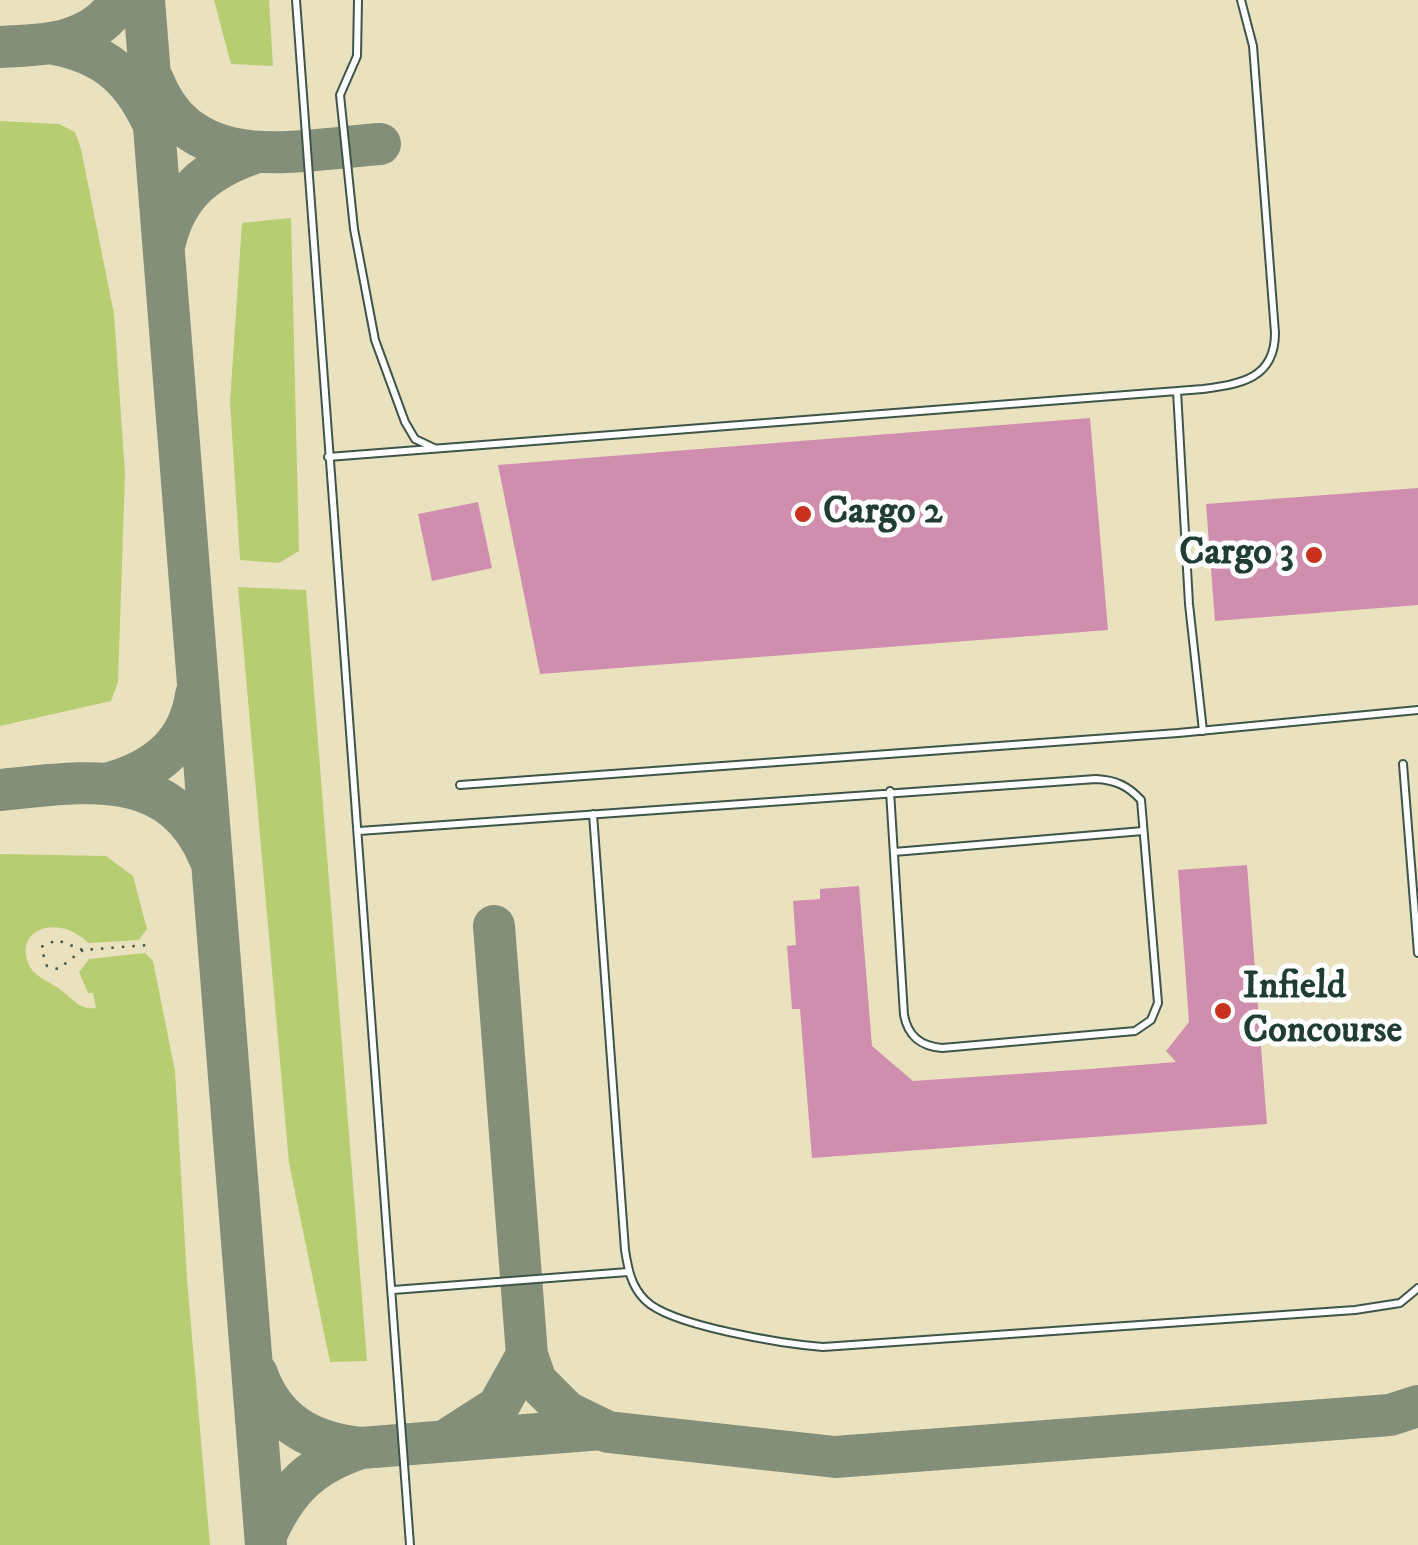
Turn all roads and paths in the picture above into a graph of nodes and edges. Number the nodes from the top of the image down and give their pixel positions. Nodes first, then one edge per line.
1 (296, 0) edge
2 (358, 0) edge
3 (1241, 0) edge
4 (1176, 391) junction
5 (435, 449) junction
6 (328, 457) junction
7 (1418, 710) edge
8 (1203, 731) junction
9 (1403, 764) dead end
10 (460, 785) dead end
11 (890, 790) junction
12 (593, 814) junction
13 (359, 831) junction
14 (1144, 832) junction
15 (894, 852) junction
16 (148, 945) dead end
17 (83, 950) junction
18 (1418, 953) edge
19 (628, 1272) junction
20 (1418, 1288) edge
21 (393, 1290) junction
22 (410, 1545) edge

1 - 6 lane
2 - 5 lane
3 - 4 lane
4 - 5 lane
4 - 8 lane
5 - 6 lane
6 - 13 lane
7 - 8 lane
8 - 10 lane
9 - 18 lane
11 - 12 lane
11 - 14 lane
11 - 15 lane
12 - 13 lane
12 - 19 lane
13 - 21 lane
14 - 15 lane
14 - 15 lane
16 - 17 path
17 - 17 path
19 - 20 lane
19 - 21 lane
21 - 22 lane

